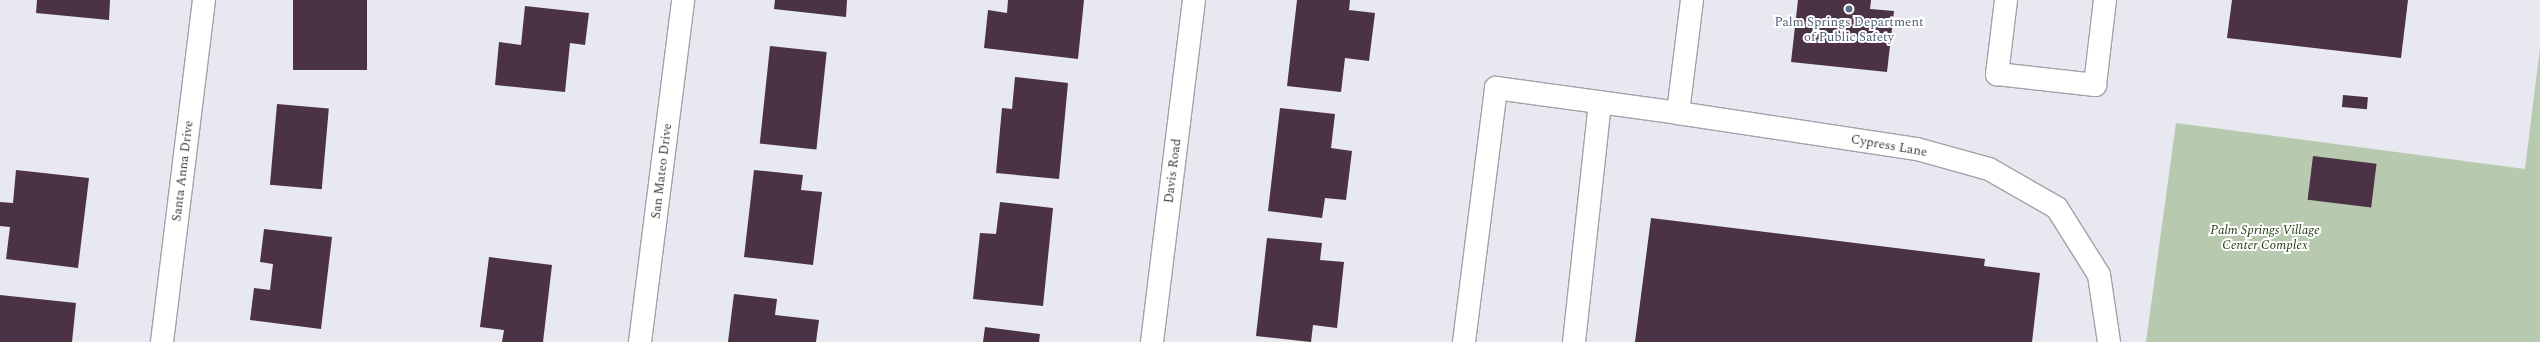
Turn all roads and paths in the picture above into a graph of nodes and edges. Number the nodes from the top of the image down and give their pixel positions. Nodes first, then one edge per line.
1 (204, 0) edge
2 (683, 0) edge
3 (1194, 0) edge
4 (1692, 0) edge
5 (2006, 0) edge
6 (2105, 0) edge
7 (1600, 102) junction
8 (1678, 113) junction
9 (162, 342) edge
10 (640, 342) edge
11 (1152, 342) edge
12 (1464, 342) edge
13 (1574, 342) edge
14 (2109, 342) edge

1 - 9 street, Santa Anna Drive
2 - 10 street, San Mateo Drive
3 - 11 street, Davis Road
4 - 8 street
5 - 6 street
7 - 8 street, Cypress Lane
7 - 12 street, Cypress Lane
7 - 13 street
8 - 14 street, Cypress Lane

